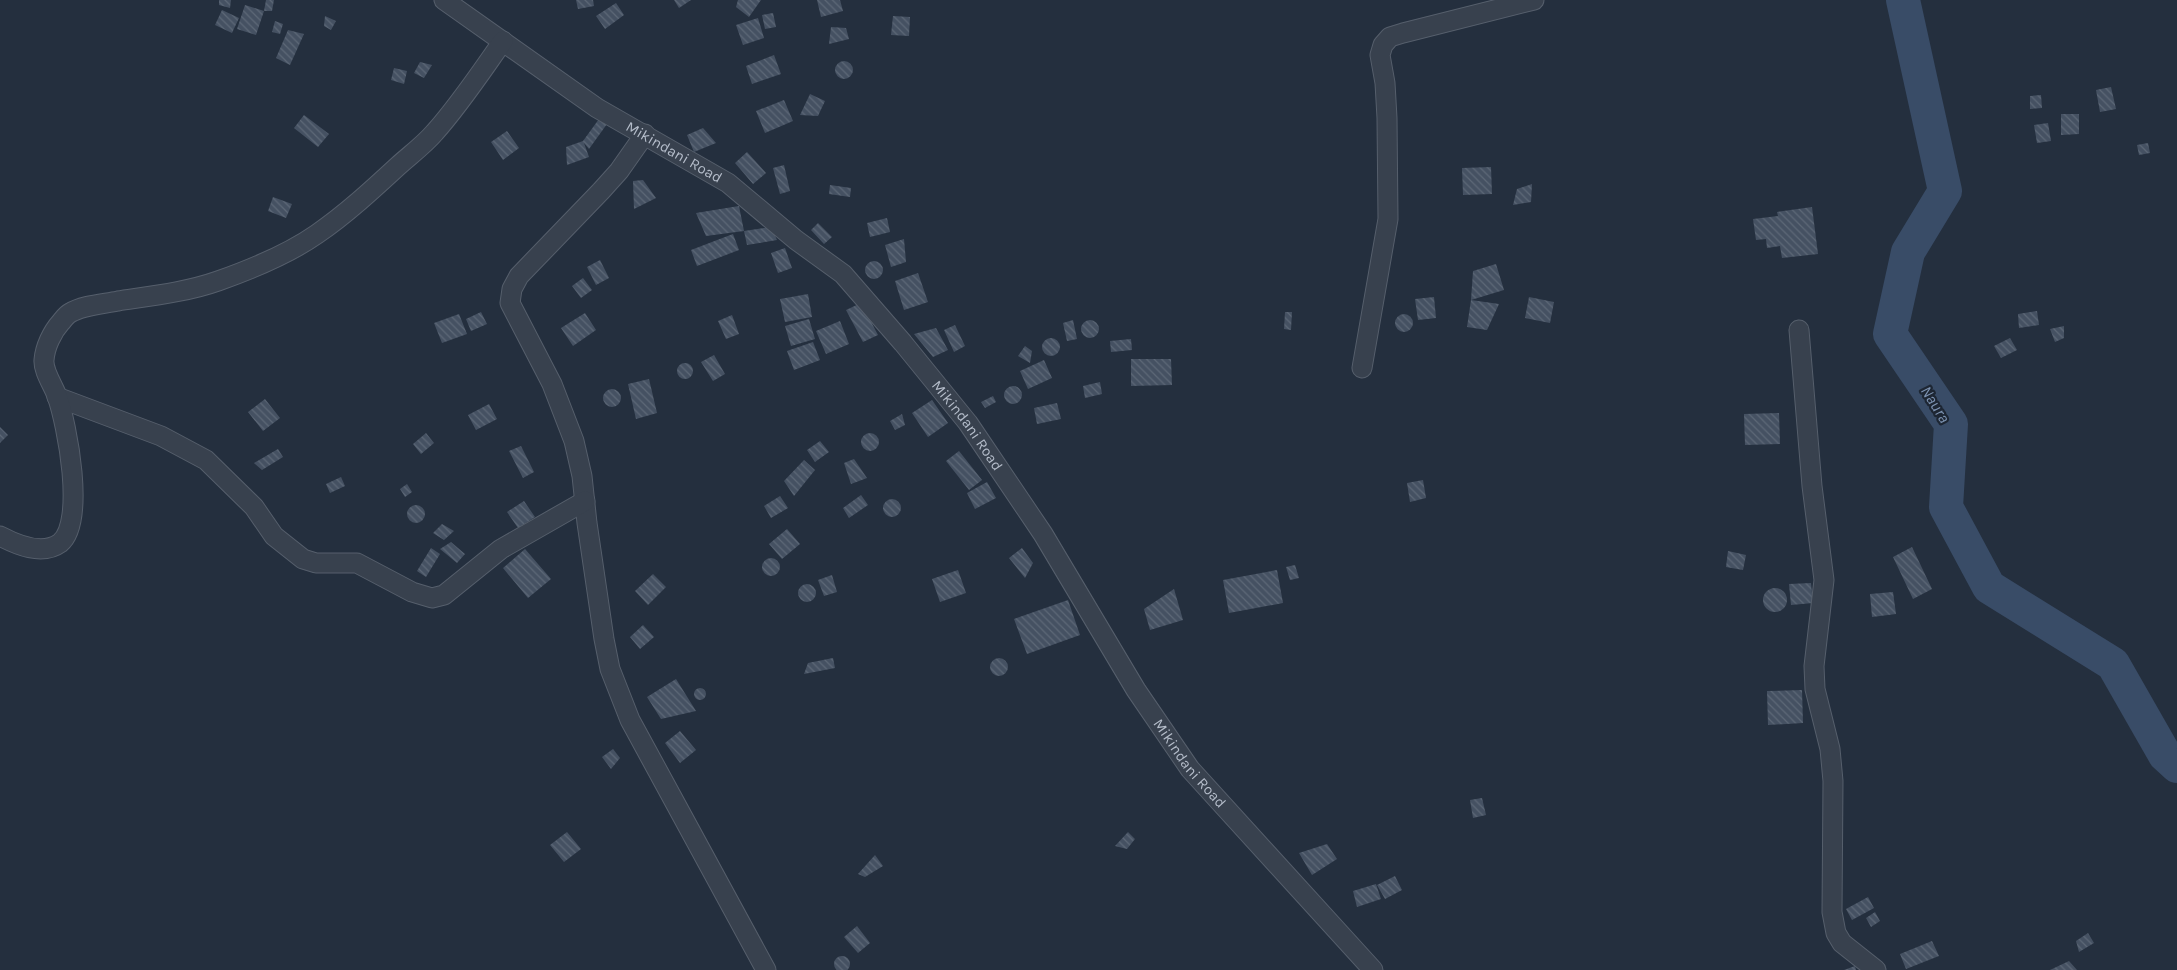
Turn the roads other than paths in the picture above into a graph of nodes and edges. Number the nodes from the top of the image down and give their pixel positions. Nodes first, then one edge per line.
1 (444, 0) edge
2 (1534, 0) edge
3 (503, 41) junction
4 (645, 134) junction
5 (1799, 330) dead end
6 (1362, 368) dead end
7 (57, 396) junction
8 (585, 501) junction
9 (0, 536) edge
10 (766, 970) edge
11 (1372, 970) edge
12 (1876, 970) edge

1 - 3 street, Mikindani Road
2 - 6 street
3 - 4 street, Mikindani Road
3 - 7 street
4 - 8 street
4 - 11 street, Mikindani Road
5 - 12 street
7 - 8 street
7 - 9 street
8 - 10 street

